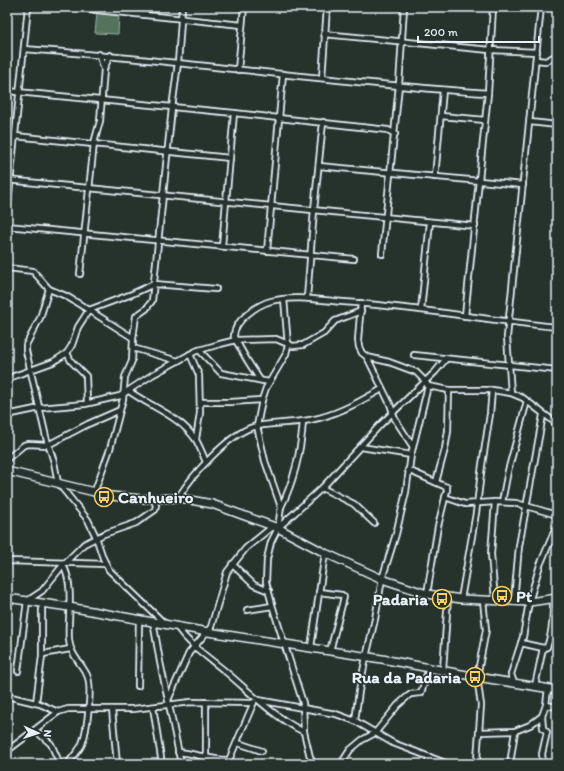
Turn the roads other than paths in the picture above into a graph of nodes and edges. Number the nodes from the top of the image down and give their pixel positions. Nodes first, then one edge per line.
1 (28, 7) edge
2 (68, 7) edge
3 (182, 7) edge
4 (244, 7) edge
5 (327, 7) edge
6 (404, 7) edge
7 (493, 7) edge
8 (541, 7) edge
9 (182, 18) junction
10 (242, 24) junction
11 (324, 34) junction
12 (401, 42) junction
13 (24, 48) junction
14 (490, 50) junction
15 (536, 52) junction
16 (99, 54) junction
17 (110, 55) junction
18 (557, 55) edge
19 (536, 60) junction
20 (178, 63) junction
21 (104, 69) junction
22 (238, 70) junction
23 (283, 74) junction
24 (322, 78) junction
25 (399, 85) junction
26 (443, 90) junction
27 (7, 91) edge
28 (19, 92) junction
29 (488, 93) junction
30 (101, 100) junction
31 (172, 108) junction
32 (234, 113) junction
33 (441, 116) junction
34 (279, 118) junction
35 (485, 120) junction
36 (323, 122) junction
37 (530, 122) junction
38 (557, 125) edge
39 (395, 126) junction
40 (388, 130) junction
41 (395, 134) junction
42 (15, 136) junction
43 (94, 143) junction
44 (168, 152) junction
45 (230, 158) junction
46 (319, 166) junction
47 (390, 173) junction
48 (435, 177) junction
49 (8, 180) edge
50 (480, 181) junction
51 (523, 185) junction
52 (89, 189) junction
53 (163, 195) junction
54 (226, 202) junction
55 (270, 206) junction
56 (314, 210) junction
57 (7, 213) edge
58 (386, 218) junction
59 (430, 222) junction
60 (7, 226) edge
61 (475, 226) junction
62 (85, 232) junction
63 (159, 240) junction
64 (222, 246) junction
65 (267, 251) junction
66 (382, 254) dead end
67 (310, 255) junction
68 (354, 259) dead end
69 (7, 268) edge
70 (80, 274) dead end
71 (154, 284) junction
72 (49, 289) junction
73 (216, 289) dead end
74 (307, 298) junction
75 (284, 300) junction
76 (361, 303) junction
77 (89, 310) junction
78 (421, 310) junction
79 (361, 311) junction
80 (465, 316) junction
81 (509, 322) junction
82 (557, 328) edge
83 (133, 338) junction
84 (236, 340) junction
85 (288, 344) junction
86 (133, 348) junction
87 (198, 350) junction
88 (67, 354) junction
89 (190, 354) junction
90 (414, 355) dead end
91 (367, 356) junction
92 (446, 359) junction
93 (178, 361) junction
94 (510, 366) junction
95 (30, 370) junction
96 (557, 370) edge
97 (7, 376) edge
98 (14, 376) junction
99 (260, 380) junction
100 (425, 381) junction
101 (7, 382) edge
102 (269, 382) junction
103 (428, 386) junction
104 (382, 389) junction
105 (129, 390) junction
106 (449, 390) junction
107 (492, 390) junction
108 (511, 392) junction
109 (124, 394) junction
110 (262, 400) junction
111 (527, 401) junction
112 (200, 402) junction
113 (88, 403) junction
114 (40, 408) junction
115 (120, 410) junction
116 (393, 412) junction
117 (543, 415) junction
118 (7, 416) edge
119 (302, 421) junction
120 (557, 424) edge
121 (257, 426) junction
122 (196, 440) junction
123 (48, 445) junction
124 (361, 447) junction
125 (413, 447) junction
126 (411, 455) junction
127 (7, 459) edge
128 (206, 462) junction
129 (408, 470) junction
130 (7, 471) edge
131 (436, 482) junction
132 (58, 483) junction
133 (322, 488) junction
134 (94, 493) junction
135 (445, 497) junction
136 (153, 498) junction
137 (180, 498) junction
138 (495, 502) junction
139 (502, 502) junction
140 (478, 503) junction
141 (527, 506) junction
142 (281, 507) junction
143 (557, 515) edge
144 (374, 523) dead end
145 (557, 524) edge
146 (276, 527) junction
147 (96, 537) junction
148 (551, 541) junction
149 (557, 544) edge
150 (325, 553) junction
151 (7, 561) edge
152 (64, 564) junction
153 (106, 564) junction
154 (232, 564) junction
155 (382, 579) junction
156 (268, 591) junction
157 (319, 592) junction
158 (427, 594) junction
159 (448, 597) junction
160 (7, 598) edge
161 (462, 598) junction
162 (555, 598) edge
163 (483, 600) junction
164 (494, 600) junction
165 (28, 601) junction
166 (514, 601) junction
167 (529, 602) junction
168 (42, 604) junction
169 (272, 606) junction
170 (69, 607) junction
171 (247, 610) dead end
172 (139, 619) junction
173 (153, 621) junction
174 (164, 623) junction
175 (176, 626) junction
176 (208, 632) junction
177 (284, 643) junction
178 (521, 643) junction
179 (193, 647) junction
180 (311, 647) junction
181 (543, 648) junction
182 (70, 649) junction
183 (330, 651) junction
184 (42, 654) junction
185 (366, 657) junction
186 (429, 668) junction
187 (443, 670) junction
188 (18, 671) dead end
189 (477, 677) junction
190 (514, 683) junction
191 (138, 686) dead end
192 (534, 686) junction
193 (548, 688) junction
194 (557, 690) edge
195 (7, 696) edge
196 (258, 699) junction
197 (169, 702) junction
198 (206, 702) junction
199 (36, 703) junction
200 (253, 703) junction
201 (546, 705) junction
202 (153, 707) junction
203 (303, 707) junction
204 (557, 708) edge
205 (112, 709) junction
206 (88, 710) junction
207 (58, 712) junction
208 (542, 716) junction
209 (355, 721) junction
210 (35, 730) junction
211 (515, 731) junction
212 (304, 732) junction
213 (479, 732) junction
214 (375, 733) junction
215 (238, 743) junction
216 (7, 751) edge
217 (178, 752) junction
218 (262, 752) dead end
219 (206, 756) junction
220 (430, 757) junction
221 (60, 764) edge
222 (68, 764) edge
223 (117, 764) edge
224 (162, 764) edge
225 (181, 764) edge
226 (313, 764) edge
227 (341, 764) edge
228 (427, 764) edge
229 (448, 764) edge
230 (475, 764) edge
231 (510, 764) edge
232 (543, 764) edge

1 - 13 street
2 - 9 street
3 - 9 street
4 - 10 street
5 - 11 street
6 - 12 street
7 - 14 street
8 - 15 street
9 - 10 street
9 - 20 street
10 - 22 street
11 - 12 street
11 - 24 street
12 - 14 street
12 - 25 street
13 - 16 street
13 - 28 street
14 - 15 street
14 - 29 street
15 - 19 street
16 - 17 street
16 - 21 street
17 - 20 street
17 - 21 street
18 - 19 street
19 - 37 street
20 - 22 street
20 - 31 street
21 - 30 street
22 - 23 street
23 - 24 street
23 - 34 street
24 - 25 street
25 - 26 street
25 - 39 street
26 - 29 street
26 - 33 street
27 - 28 street
28 - 30 street
28 - 42 street
29 - 35 street
30 - 31 street
30 - 43 street
31 - 32 street
31 - 44 street
32 - 34 street
32 - 45 street
33 - 35 street
33 - 48 street
34 - 36 street
34 - 55 street
35 - 50 street
36 - 40 street
36 - 46 street
37 - 38 street
37 - 51 street
39 - 40 street
39 - 41 street
40 - 41 street
41 - 47 street
42 - 43 street
42 - 49 street
43 - 44 street
43 - 52 street
44 - 45 street
44 - 53 street
45 - 54 street
46 - 47 street
46 - 56 street
47 - 48 street
47 - 58 street
48 - 50 street
49 - 52 street
49 - 57 street
50 - 51 street
50 - 61 street
51 - 81 street
52 - 53 street
52 - 62 street
53 - 54 street
53 - 63 street
54 - 55 street
54 - 64 street
55 - 56 street
55 - 65 street
56 - 58 street
56 - 67 street
58 - 59 street
58 - 66 street
59 - 61 street
59 - 78 street
60 - 62 street
61 - 80 street
62 - 63 street
62 - 70 street
63 - 64 street
63 - 71 street
64 - 65 street
65 - 67 street
67 - 68 street
67 - 74 street
69 - 72 street
71 - 73 street
71 - 77 street
71 - 83 street
72 - 77 street
72 - 95 street
74 - 75 street
74 - 76 street
75 - 84 street
75 - 85 street
76 - 78 street
76 - 79 street
77 - 83 street
77 - 88 street
78 - 80 street
79 - 85 street
79 - 91 street
80 - 81 street
81 - 82 street
81 - 94 street
83 - 86 street
84 - 85 street
84 - 87 street
84 - 99 street
85 - 102 street
86 - 93 street
86 - 109 street
87 - 89 street
87 - 99 street
88 - 95 street
88 - 113 street
89 - 93 street
89 - 112 street
90 - 92 street
91 - 100 street
91 - 104 street
92 - 94 street
92 - 100 street
93 - 105 street
94 - 96 street
94 - 108 street
95 - 98 street
95 - 114 street
97 - 98 street
98 - 101 street
99 - 102 street
100 - 103 street
100 - 116 street
102 - 110 street
103 - 106 street
103 - 125 street
104 - 116 street
104 - 119 street
105 - 109 street
105 - 122 street
106 - 107 street
106 - 131 street
107 - 108 street
107 - 140 street
108 - 111 street
109 - 113 street
109 - 115 street
110 - 112 street
110 - 121 street
111 - 117 street
111 - 139 street
112 - 122 street
113 - 114 street
114 - 118 street
114 - 123 street
115 - 123 street
115 - 134 street
116 - 124 street
116 - 125 street
117 - 120 street
117 - 141 street
119 - 121 street
119 - 142 street
121 - 128 street
121 - 142 street
122 - 128 street
123 - 127 street
123 - 132 street
124 - 126 street
124 - 133 street
125 - 126 street
126 - 129 street
128 - 137 street
129 - 131 street
129 - 155 street
130 - 132 street
131 - 135 street
132 - 134 street
132 - 147 street
133 - 144 street
133 - 146 street
134 - 136 street
135 - 140 street
135 - 158 street
136 - 137 street
136 - 147 street
137 - 146 street
138 - 139 street
138 - 140 street
138 - 164 street
139 - 141 street
140 - 161 street
141 - 143 street
141 - 166 street
142 - 146 street
145 - 148 street
146 - 150 street
146 - 154 street
146 - 156 street
147 - 152 street
147 - 153 street
148 - 149 street
148 - 167 street
150 - 155 street
150 - 157 street
151 - 152 street
152 - 153 street
152 - 165 street
152 - 170 street
153 - 174 street
154 - 156 street
154 - 176 street
155 - 158 street
155 - 185 street
156 - 169 street
157 - 180 street
157 - 183 street
158 - 159 street
159 - 161 street
159 - 187 street
160 - 165 street
161 - 163 street
162 - 167 street
162 - 181 street
163 - 164 street
163 - 189 street
164 - 166 street
165 - 168 street
165 - 188 street
166 - 167 street
167 - 178 street
168 - 170 street
168 - 184 street
169 - 171 street
169 - 177 street
170 - 172 street
170 - 182 street
172 - 173 street
172 - 191 street
173 - 174 street
173 - 197 street
174 - 175 street
175 - 176 street
175 - 179 street
176 - 177 street
176 - 179 street
177 - 180 street
177 - 203 street
178 - 181 street
178 - 190 street
179 - 196 street
179 - 197 street
180 - 183 street
181 - 192 street
182 - 184 street
182 - 206 street
183 - 185 street
184 - 199 street
185 - 186 street
185 - 209 street
186 - 187 street
186 - 214 street
187 - 189 street
189 - 190 street
189 - 213 street
190 - 192 street
192 - 193 street
193 - 194 street
193 - 201 street
195 - 199 street
196 - 200 street
196 - 203 street
196 - 212 street
197 - 198 street
197 - 202 street
197 - 217 street
198 - 200 street
198 - 219 street
199 - 207 street
200 - 215 street
201 - 204 street
201 - 208 street
202 - 205 street
202 - 224 street
203 - 209 street
203 - 212 street
205 - 206 street
205 - 223 street
206 - 207 street
206 - 222 street
207 - 210 street
208 - 211 street
208 - 232 street
209 - 214 street
210 - 216 street
210 - 221 street
211 - 213 street
211 - 231 street
212 - 226 street
213 - 230 street
214 - 220 street
214 - 227 street
215 - 218 street
215 - 219 street
217 - 219 street
217 - 225 street
220 - 228 street
220 - 229 street

